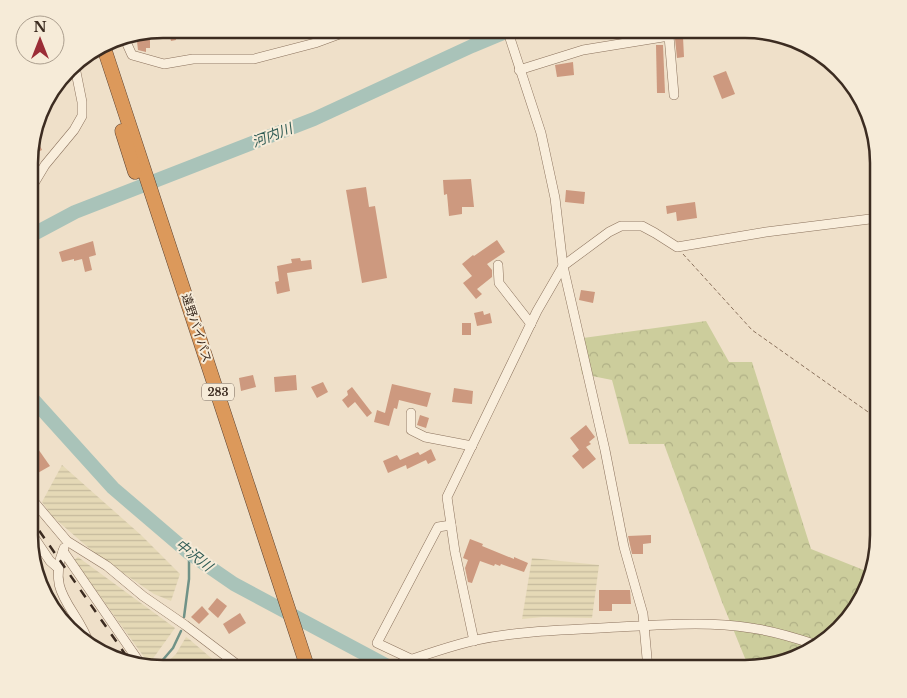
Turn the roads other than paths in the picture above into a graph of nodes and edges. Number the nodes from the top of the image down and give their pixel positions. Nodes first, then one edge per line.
1 (329, 38) edge
2 (509, 38) edge
3 (657, 38) edge
4 (669, 38) edge
5 (127, 43) edge
6 (105, 52) edge
7 (97, 56) edge
8 (519, 70) junction
9 (76, 72) edge
10 (674, 95) dead end
11 (133, 149) junction
12 (38, 177) edge
13 (870, 219) edge
14 (498, 265) dead end
15 (562, 266) junction
16 (531, 324) junction
17 (411, 413) dead end
18 (472, 446) junction
19 (38, 507) edge
20 (451, 525) junction
21 (67, 541) junction
22 (38, 544) edge
23 (63, 551) junction
24 (58, 568) junction
25 (645, 626) junction
26 (292, 632) junction
27 (85, 634) edge
28 (474, 641) junction
29 (809, 643) edge
30 (136, 658) edge
31 (411, 659) joint
32 (231, 660) edge
33 (298, 660) edge
34 (304, 660) edge
35 (647, 660) edge

1 - 5 street
2 - 8 street
3 - 8 street
4 - 10 street
6 - 11 highway, 遠野バイパス / 283
7 - 11 highway, 遠野バイパス / 283
8 - 15 street
9 - 12 street
11 - 26 highway, 遠野バイパス / 283
13 - 15 street
14 - 16 street
15 - 16 street
15 - 25 street
16 - 18 street
17 - 18 street
18 - 20 street
19 - 21 street
20 - 28 street
20 - 31 street
21 - 23 street
21 - 32 street
22 - 24 street
23 - 24 street
23 - 30 street
24 - 27 street
25 - 28 street
25 - 29 street
25 - 35 street
26 - 33 highway, 遠野バイパス / 283
26 - 34 highway, 遠野バイパス / 283
28 - 31 street

